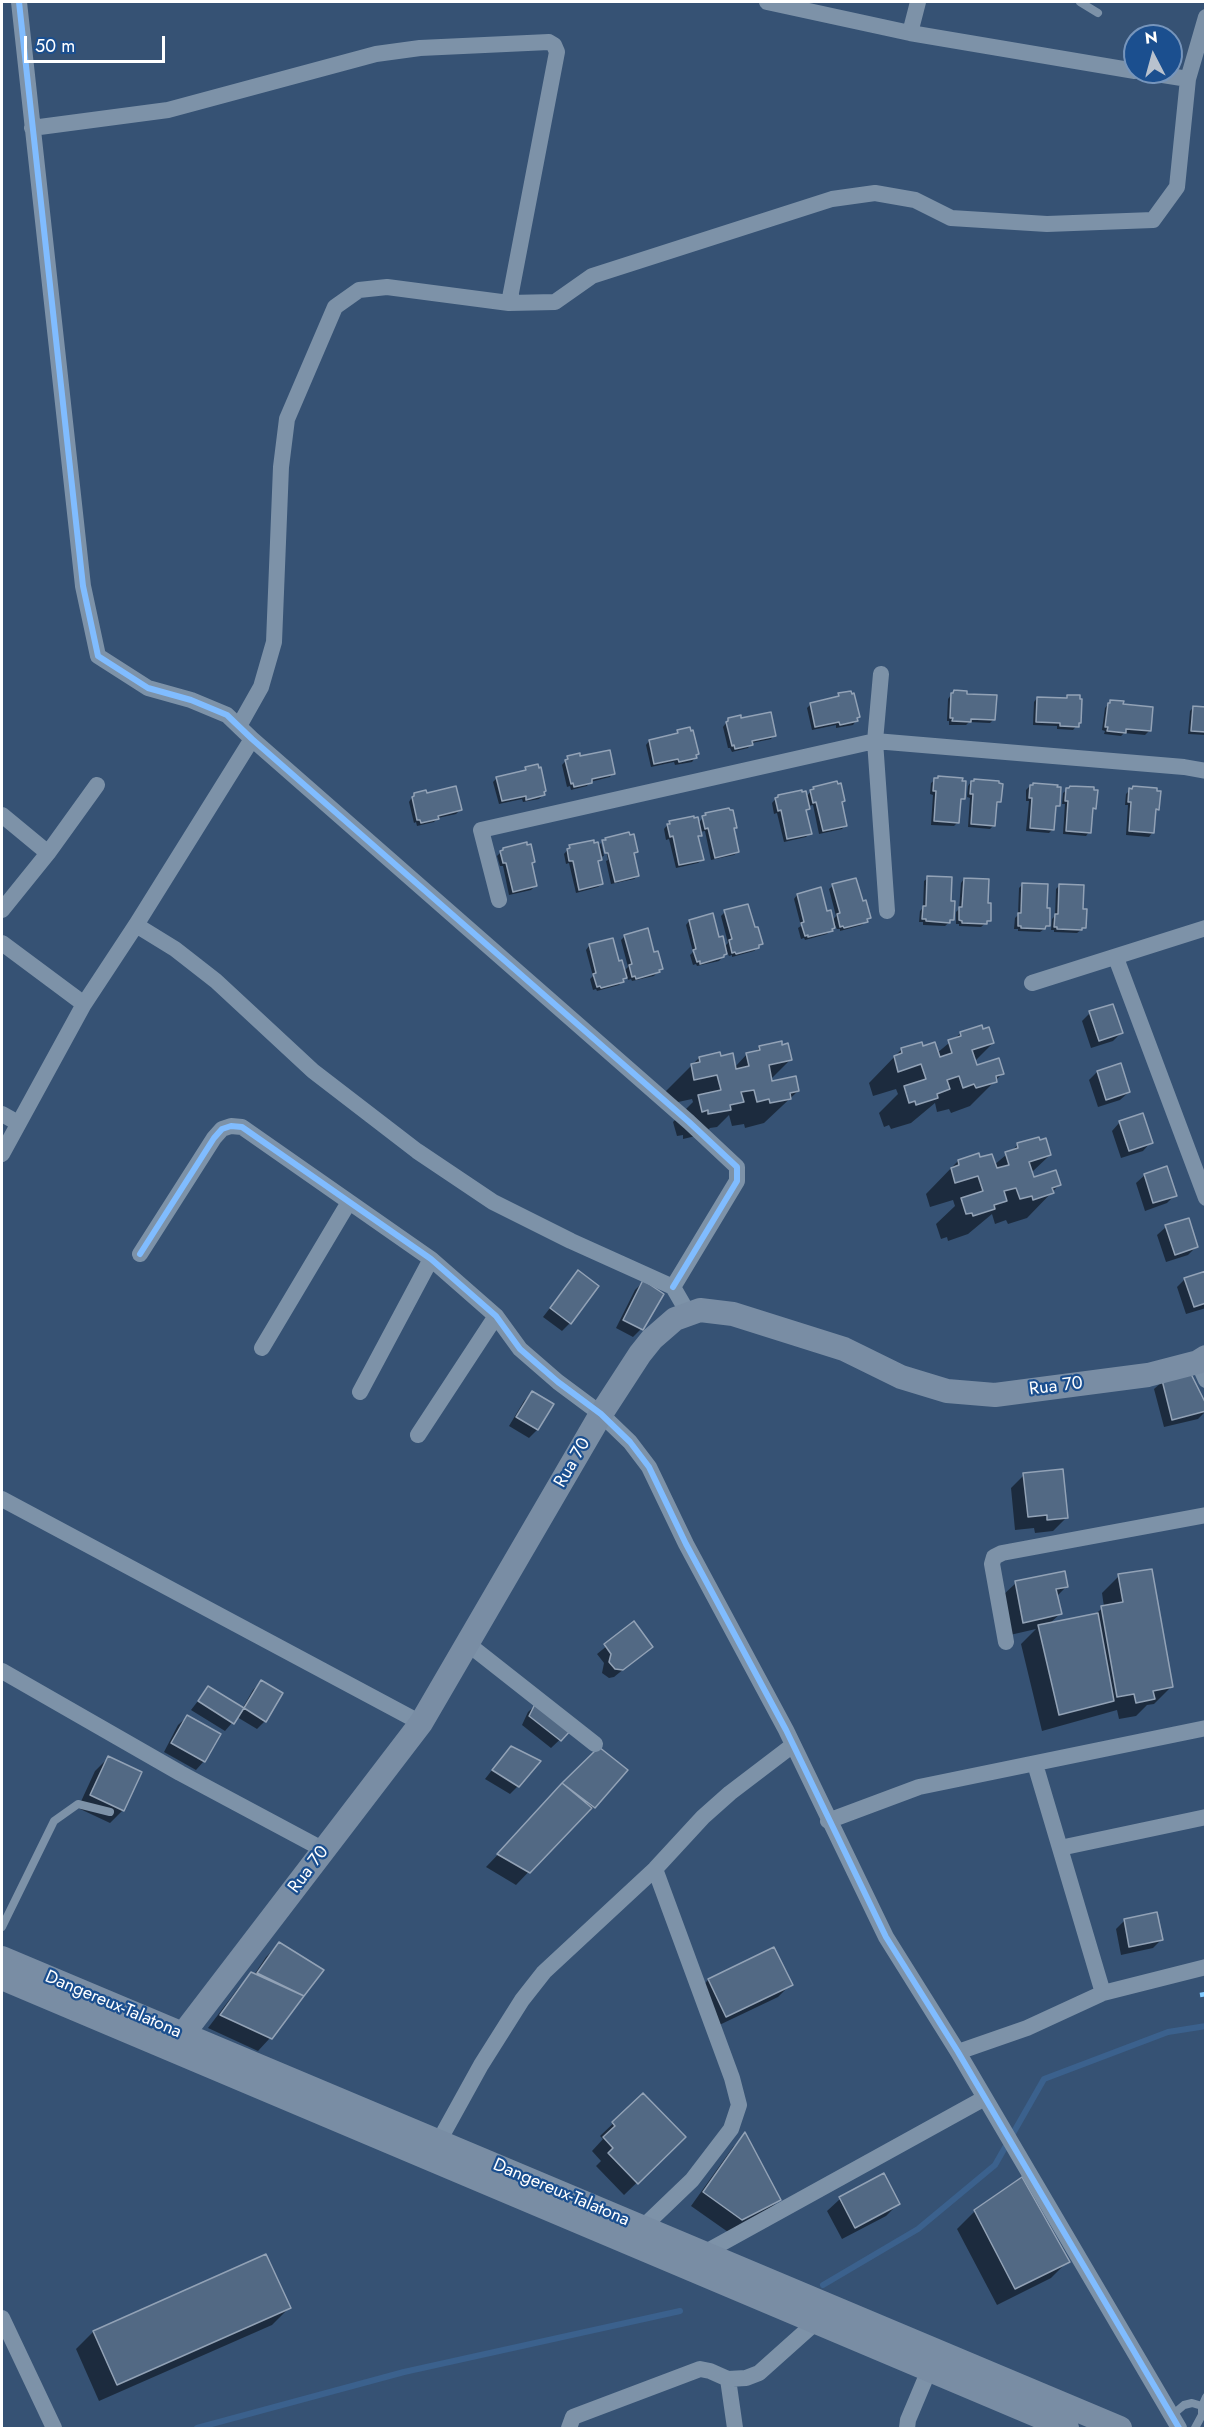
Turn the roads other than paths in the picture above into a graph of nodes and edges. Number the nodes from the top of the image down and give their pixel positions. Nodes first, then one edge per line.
1 (19, 2) edge
2 (767, 2) edge
3 (918, 2) edge
4 (1080, 2) edge
5 (1098, 13) dead end
6 (1206, 17) edge
7 (910, 33) junction
8 (1123, 68) edge
9 (1183, 78) edge
10 (1188, 79) junction
11 (32, 128) junction
12 (509, 303) junction
13 (881, 674) dead end
14 (239, 726) junction
15 (252, 739) junction
16 (875, 741) junction
17 (1206, 771) edge
18 (97, 785) dead end
19 (2, 815) edge
20 (48, 853) junction
21 (499, 900) dead end
22 (2, 910) edge
23 (887, 911) dead end
24 (136, 925) junction
25 (1206, 928) edge
26 (2, 943) edge
27 (1116, 958) junction
28 (1032, 983) dead end
29 (84, 1004) junction
30 (2, 1114) edge
31 (18, 1123) junction
32 (2, 1154) edge
33 (1206, 1198) edge
34 (349, 1202) junction
35 (140, 1254) dead end
36 (431, 1259) junction
37 (673, 1287) junction
38 (688, 1313) junction
39 (496, 1316) junction
40 (262, 1348) dead end
41 (1203, 1366) edge
42 (360, 1392) dead end
43 (601, 1414) junction
44 (418, 1435) dead end
45 (2, 1499) edge
46 (1206, 1515) edge
47 (1006, 1642) dead end
48 (468, 1644) junction
49 (2, 1671) edge
50 (421, 1723) junction
51 (1206, 1728) edge
52 (595, 1744) dead end
53 (793, 1745) junction
54 (1035, 1764) junction
55 (110, 1812) dead end
56 (1206, 1817) edge
57 (828, 1821) junction
58 (1060, 1848) junction
59 (324, 1850) junction
60 (655, 1869) junction
61 (2, 1927) edge
62 (2, 1958) edge
63 (1206, 1967) edge
64 (2, 1978) edge
65 (1103, 1993) junction
66 (183, 2034) junction
67 (958, 2052) junction
68 (983, 2098) junction
69 (439, 2141) junction
70 (643, 2227) junction
71 (704, 2253) junction
72 (2, 2318) edge
73 (816, 2322) junction
74 (929, 2370) junction
75 (728, 2379) junction
76 (1204, 2401) edge
77 (1175, 2422) edge
78 (1061, 2427) edge
79 (54, 2428) edge
80 (569, 2428) edge
81 (735, 2428) edge
82 (907, 2428) edge
83 (1120, 2428) edge
84 (1195, 2428) edge

1 - 11 street
2 - 7 street
3 - 7 street
4 - 5 lane
6 - 10 street
7 - 8 street
9 - 10 street
10 - 12 street
11 - 12 street
11 - 14 street
12 - 14 street
13 - 16 street
14 - 15 street
15 - 24 street
15 - 37 street
16 - 17 street
16 - 21 street
16 - 23 street
18 - 20 street
19 - 20 street
20 - 22 street
24 - 29 street
24 - 37 street
25 - 27 street
26 - 29 street
27 - 28 street
27 - 33 street
29 - 31 street
30 - 31 street
31 - 32 street
34 - 35 street
34 - 36 street
34 - 40 street
36 - 39 street
36 - 42 street
37 - 38 street
38 - 41 main road, Rua 70
38 - 43 main road, Rua 70
39 - 43 street
39 - 44 street
43 - 48 main road, Rua 70
43 - 53 street
45 - 50 street
46 - 47 street
48 - 50 main road, Rua 70
48 - 52 street
49 - 59 street
50 - 59 main road, Rua 70
51 - 54 street
53 - 57 street
53 - 60 street
54 - 57 street
54 - 58 street
55 - 61 lane
56 - 58 street
57 - 67 street
58 - 65 street
59 - 66 main road, Rua 70
60 - 69 street
60 - 70 street
62 - 66 main road, Dangereux-Talatona
63 - 65 street
64 - 73 main road, Dangereux-Talatona
65 - 67 street
66 - 69 main road, Dangereux-Talatona
67 - 68 street
68 - 71 street
68 - 77 street
69 - 70 main road, Dangereux-Talatona
70 - 71 main road, Dangereux-Talatona
71 - 83 main road, Dangereux-Talatona
72 - 79 street
73 - 74 main road, Dangereux-Talatona
73 - 75 street
74 - 78 main road, Dangereux-Talatona
74 - 82 street
75 - 80 street
75 - 81 street
76 - 77 lane
76 - 84 lane

